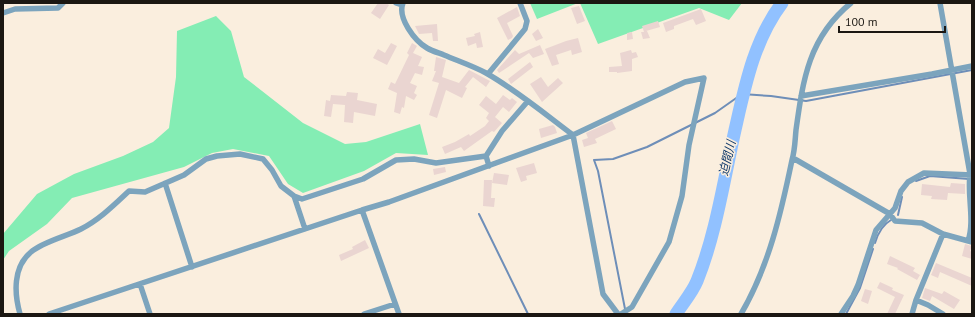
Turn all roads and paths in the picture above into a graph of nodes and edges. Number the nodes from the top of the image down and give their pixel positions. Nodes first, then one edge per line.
1 (63, 3) edge
2 (520, 3) edge
3 (851, 3) edge
4 (940, 3) edge
5 (400, 4) edge
6 (3, 13) edge
7 (972, 66) edge
8 (952, 69) junction
9 (488, 74) junction
10 (801, 96) junction
11 (528, 101) junction
12 (573, 134) junction
13 (486, 156) junction
14 (793, 158) junction
15 (489, 166) junction
16 (971, 174) edge
17 (165, 183) junction
18 (294, 196) junction
19 (362, 210) junction
20 (890, 214) junction
21 (305, 229) junction
22 (943, 234) junction
23 (970, 241) edge
24 (192, 267) junction
25 (140, 284) junction
26 (916, 300) junction
27 (395, 304) junction
28 (20, 314) edge
29 (48, 314) edge
30 (150, 314) edge
31 (364, 314) edge
32 (399, 314) edge
33 (618, 314) edge
34 (621, 314) edge
35 (741, 314) edge
36 (841, 314) edge
37 (912, 314) edge
38 (943, 314) edge

1 - 6 street
2 - 9 street
3 - 10 street
4 - 8 street
5 - 9 street
7 - 8 street
8 - 10 street
8 - 16 street
9 - 11 street
10 - 14 street
11 - 12 street
11 - 13 street
12 - 15 street
12 - 33 street
12 - 34 street
13 - 15 street
13 - 18 street
14 - 20 street
14 - 35 street
15 - 19 street
16 - 20 street
16 - 23 street
17 - 18 street
17 - 24 street
17 - 28 street
18 - 21 street
19 - 21 street
19 - 27 street
20 - 22 street
20 - 36 street
21 - 24 street
22 - 23 street
22 - 26 street
24 - 25 street
25 - 29 street
25 - 30 street
26 - 37 street
26 - 38 street
27 - 31 street
27 - 32 street

